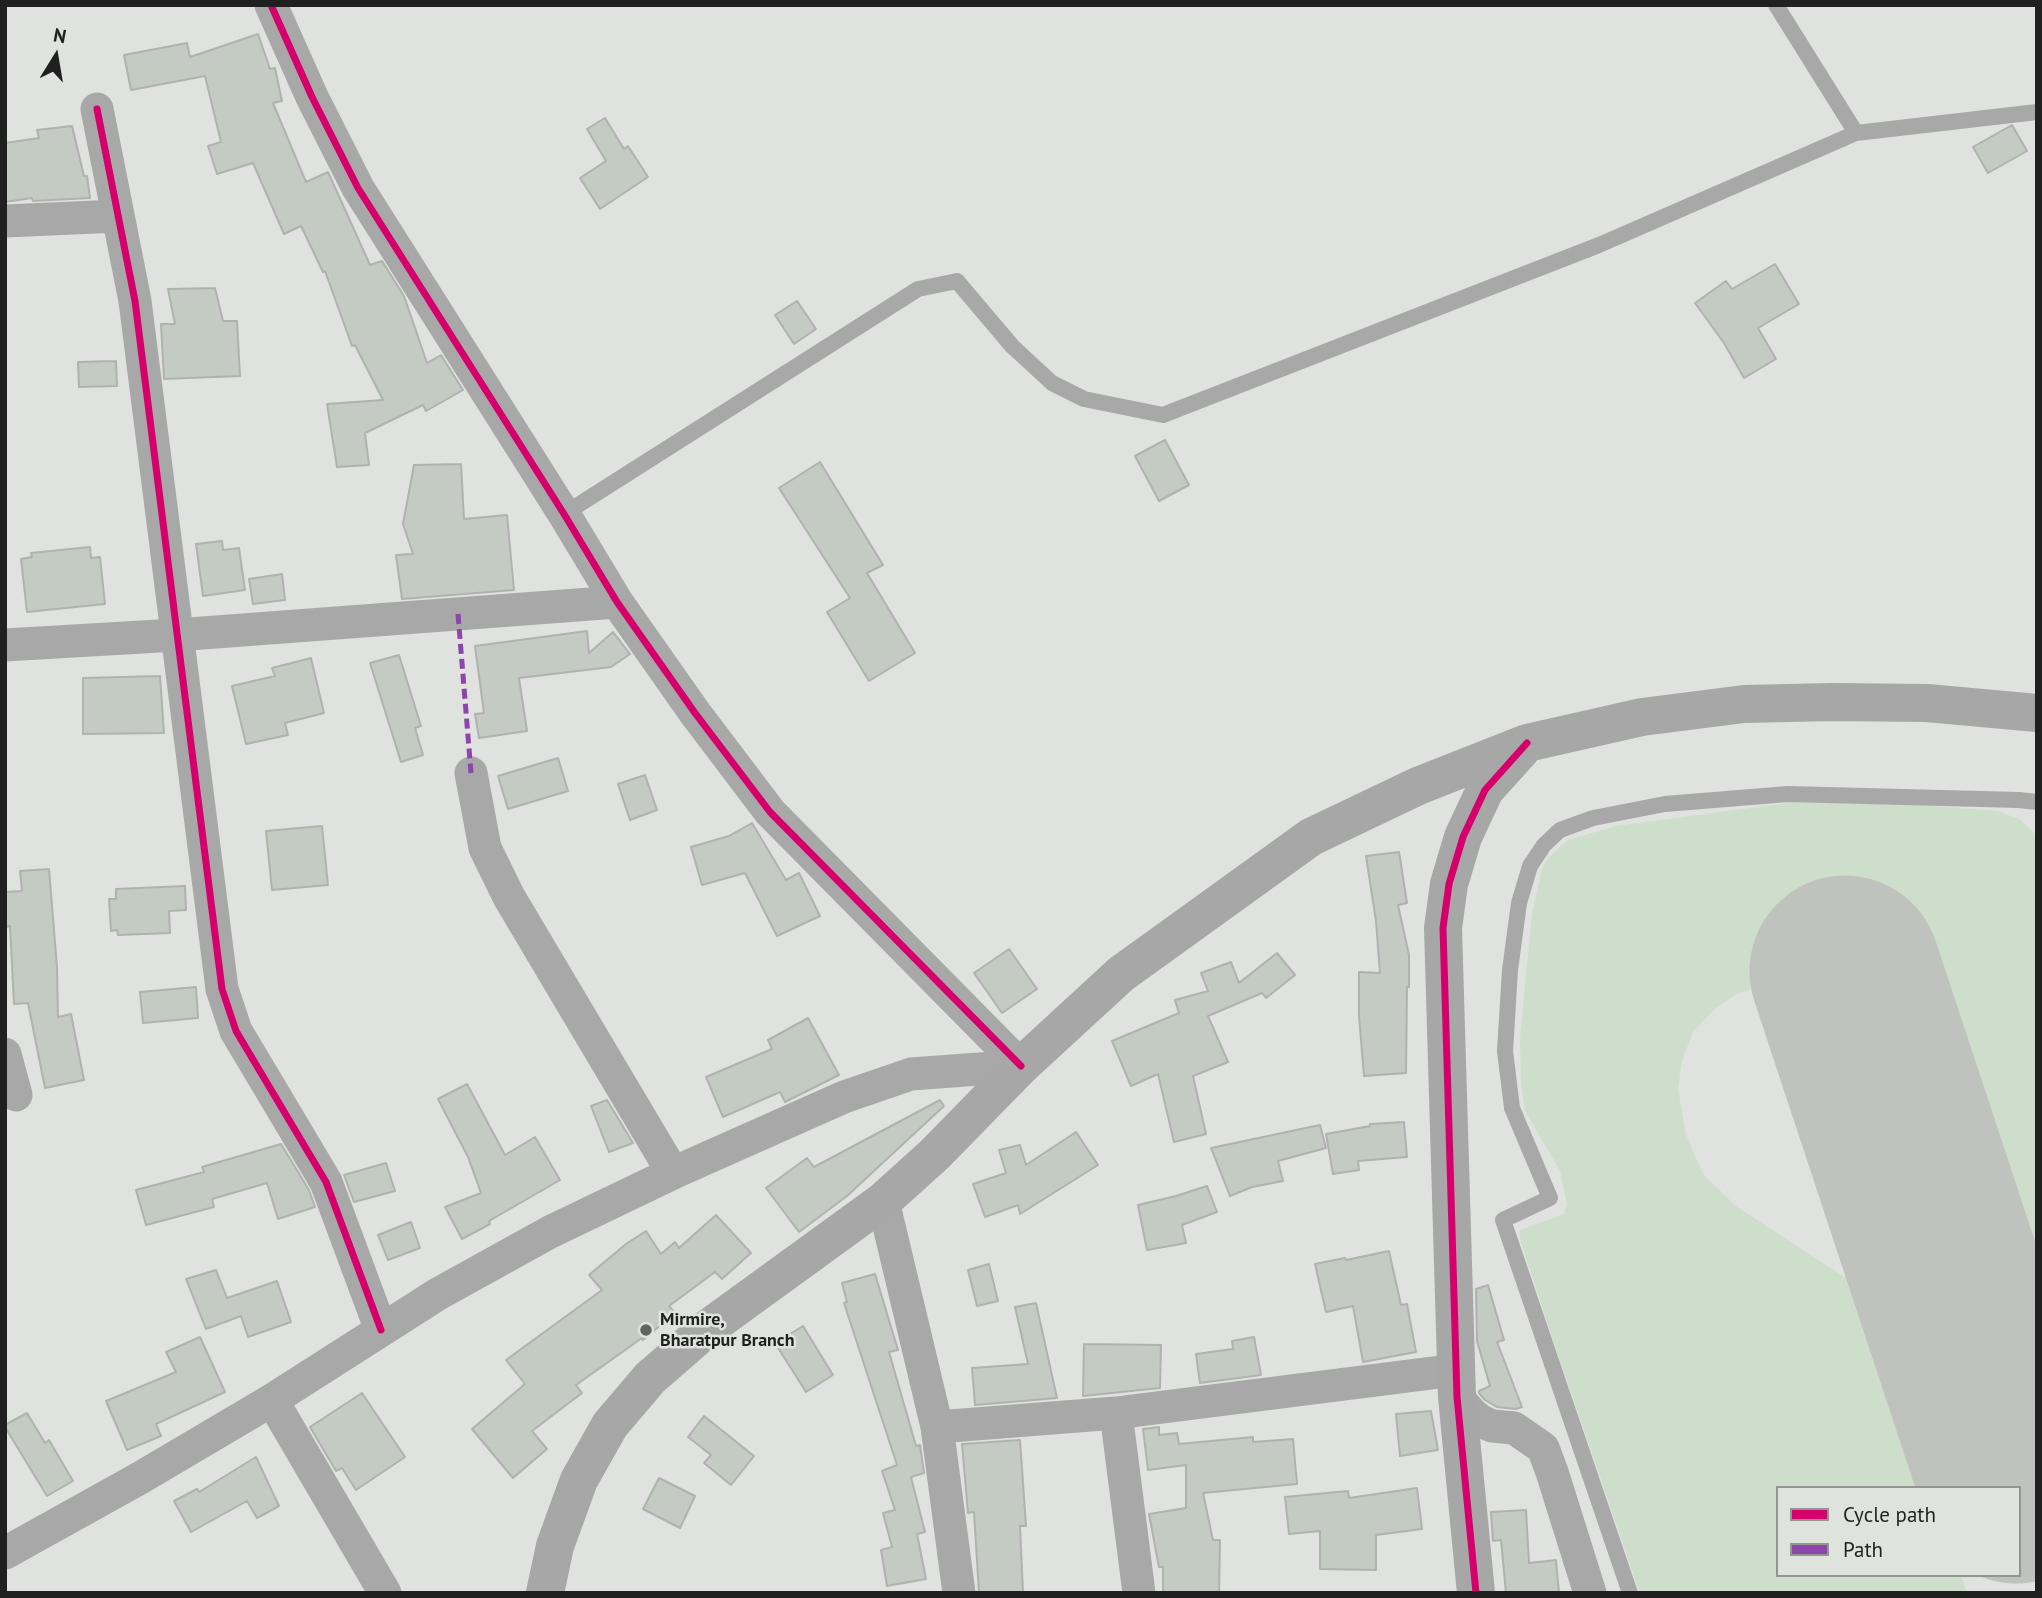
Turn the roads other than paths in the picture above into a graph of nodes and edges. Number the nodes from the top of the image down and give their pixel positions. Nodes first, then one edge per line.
1 (271, 5) edge
2 (1776, 5) edge
3 (97, 109) dead end
4 (2037, 112) edge
5 (1857, 133) junction
6 (118, 216) junction
7 (5, 221) edge
8 (564, 514) junction
9 (617, 602) junction
10 (176, 635) junction
11 (5, 645) edge
12 (2037, 713) edge
13 (1527, 743) junction
14 (471, 773) dead end
15 (2037, 803) edge
16 (5, 1054) edge
17 (1021, 1066) junction
18 (16, 1095) dead end
19 (673, 1173) junction
20 (883, 1201) junction
21 (381, 1329) junction
22 (1456, 1383) junction
23 (272, 1400) junction
24 (1116, 1413) junction
25 (937, 1427) junction
26 (5, 1553) edge
27 (385, 1593) edge
28 (545, 1593) edge
29 (959, 1593) edge
30 (1139, 1593) edge
31 (1476, 1593) edge
32 (1590, 1593) edge
33 (1630, 1593) edge

1 - 8 street
2 - 5 lane
3 - 6 street
4 - 5 lane
5 - 8 lane
6 - 7 street
6 - 10 street
8 - 9 street
9 - 10 street
9 - 17 street
10 - 11 street
10 - 21 street
12 - 13 main road
13 - 17 main road
13 - 22 main road
14 - 19 street
15 - 33 lane
16 - 18 street
17 - 19 street
17 - 20 main road
19 - 21 street
20 - 25 street
20 - 28 main road
21 - 23 street
22 - 24 street
22 - 31 main road
22 - 32 street
23 - 26 street
23 - 27 street
24 - 25 street
24 - 30 street
25 - 29 street

